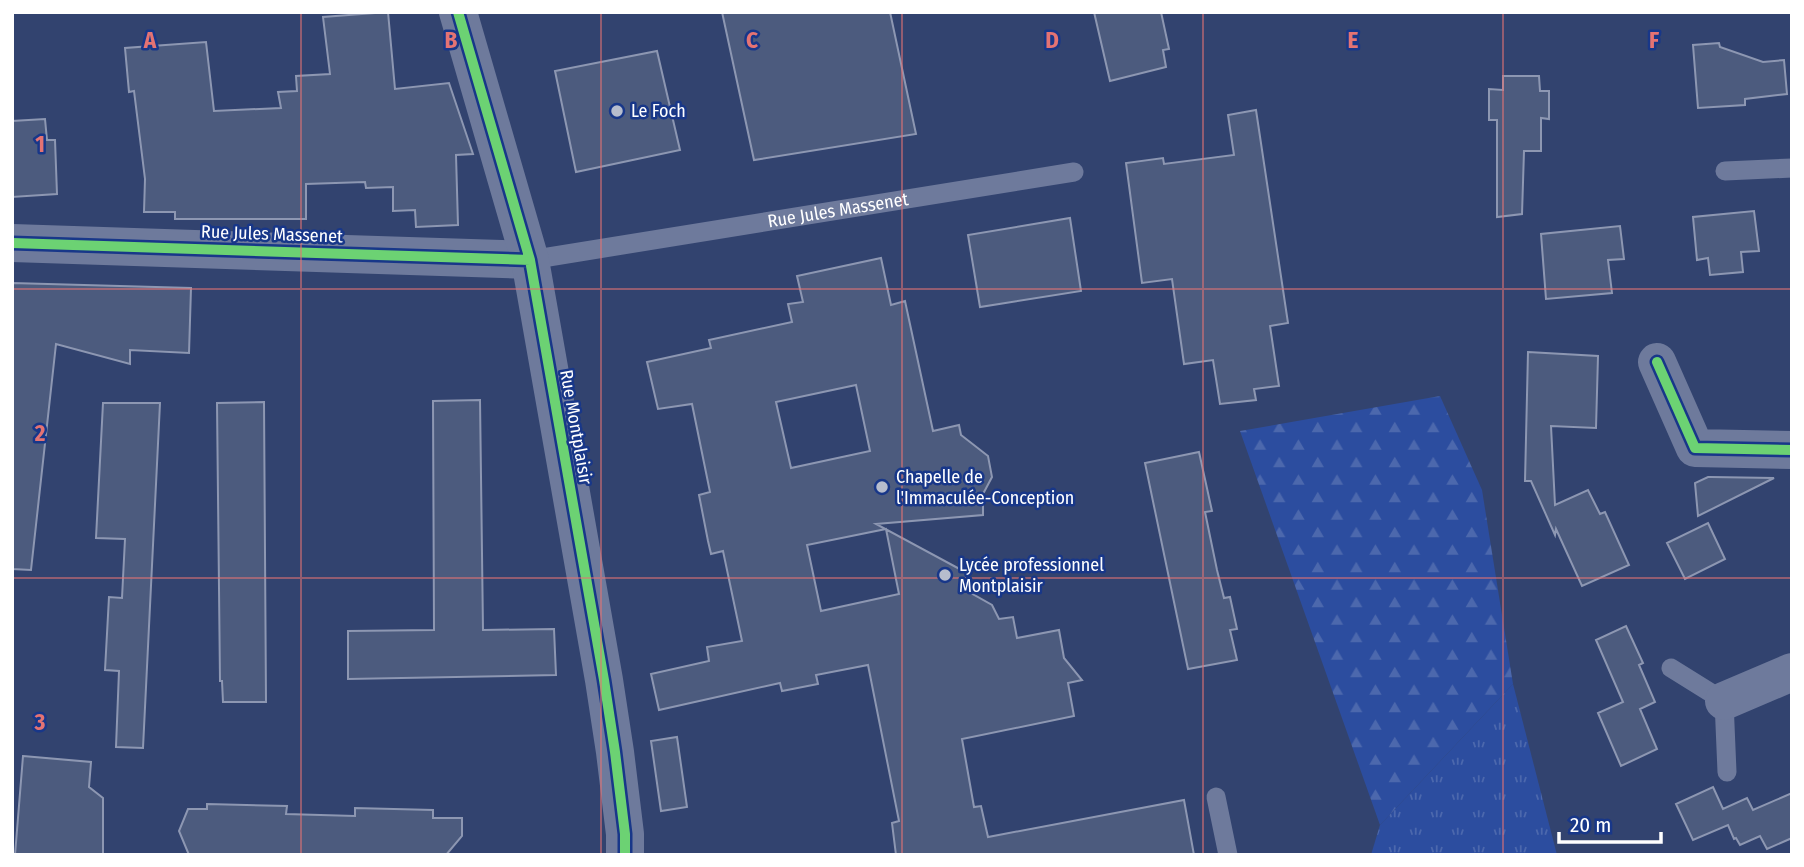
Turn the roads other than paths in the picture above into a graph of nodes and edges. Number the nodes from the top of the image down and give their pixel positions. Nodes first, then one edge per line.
1 (458, 12) edge
2 (1792, 169) edge
3 (1725, 171) dead end
4 (1074, 172) dead end
5 (12, 243) edge
6 (530, 260) junction
7 (1657, 362) dead end
8 (1792, 450) edge
9 (1671, 668) dead end
10 (1792, 672) edge
11 (1724, 701) junction
12 (1727, 772) dead end
13 (1216, 797) dead end
14 (625, 855) edge
15 (1228, 855) edge

1 - 6 street, Rue Montplaisir
2 - 3 lane
4 - 6 lane, Rue Jules Massenet
5 - 6 street, Rue Jules Massenet
6 - 14 street, Rue Montplaisir
7 - 8 street
9 - 11 lane
10 - 11 street
11 - 12 lane
13 - 15 lane

